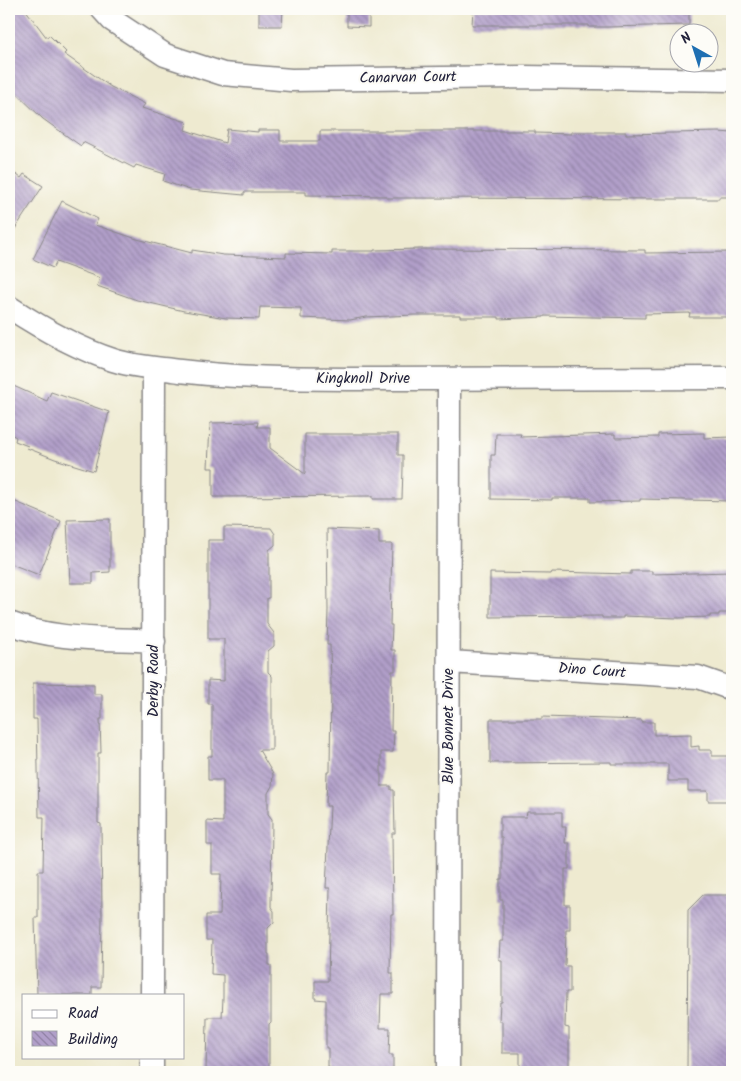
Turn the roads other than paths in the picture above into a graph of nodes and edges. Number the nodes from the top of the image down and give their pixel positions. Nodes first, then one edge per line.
1 (102, 9) edge
2 (732, 80) edge
3 (9, 307) edge
4 (154, 368) junction
5 (732, 378) edge
6 (449, 379) junction
7 (9, 623) edge
8 (154, 640) junction
9 (449, 662) junction
10 (732, 689) edge
11 (152, 994) edge
12 (152, 1058) edge
13 (152, 1072) edge
14 (448, 1072) edge

1 - 2 street, Canarvan Court
3 - 4 street, Kingknoll Drive
4 - 6 street, Kingknoll Drive
4 - 8 street, Derby Road
5 - 6 street, Kingknoll Drive
6 - 9 street, Blue Bonnet Drive
7 - 8 street
8 - 11 street, Derby Road
9 - 10 street, Dino Court
9 - 14 street, Blue Bonnet Drive
12 - 13 street

